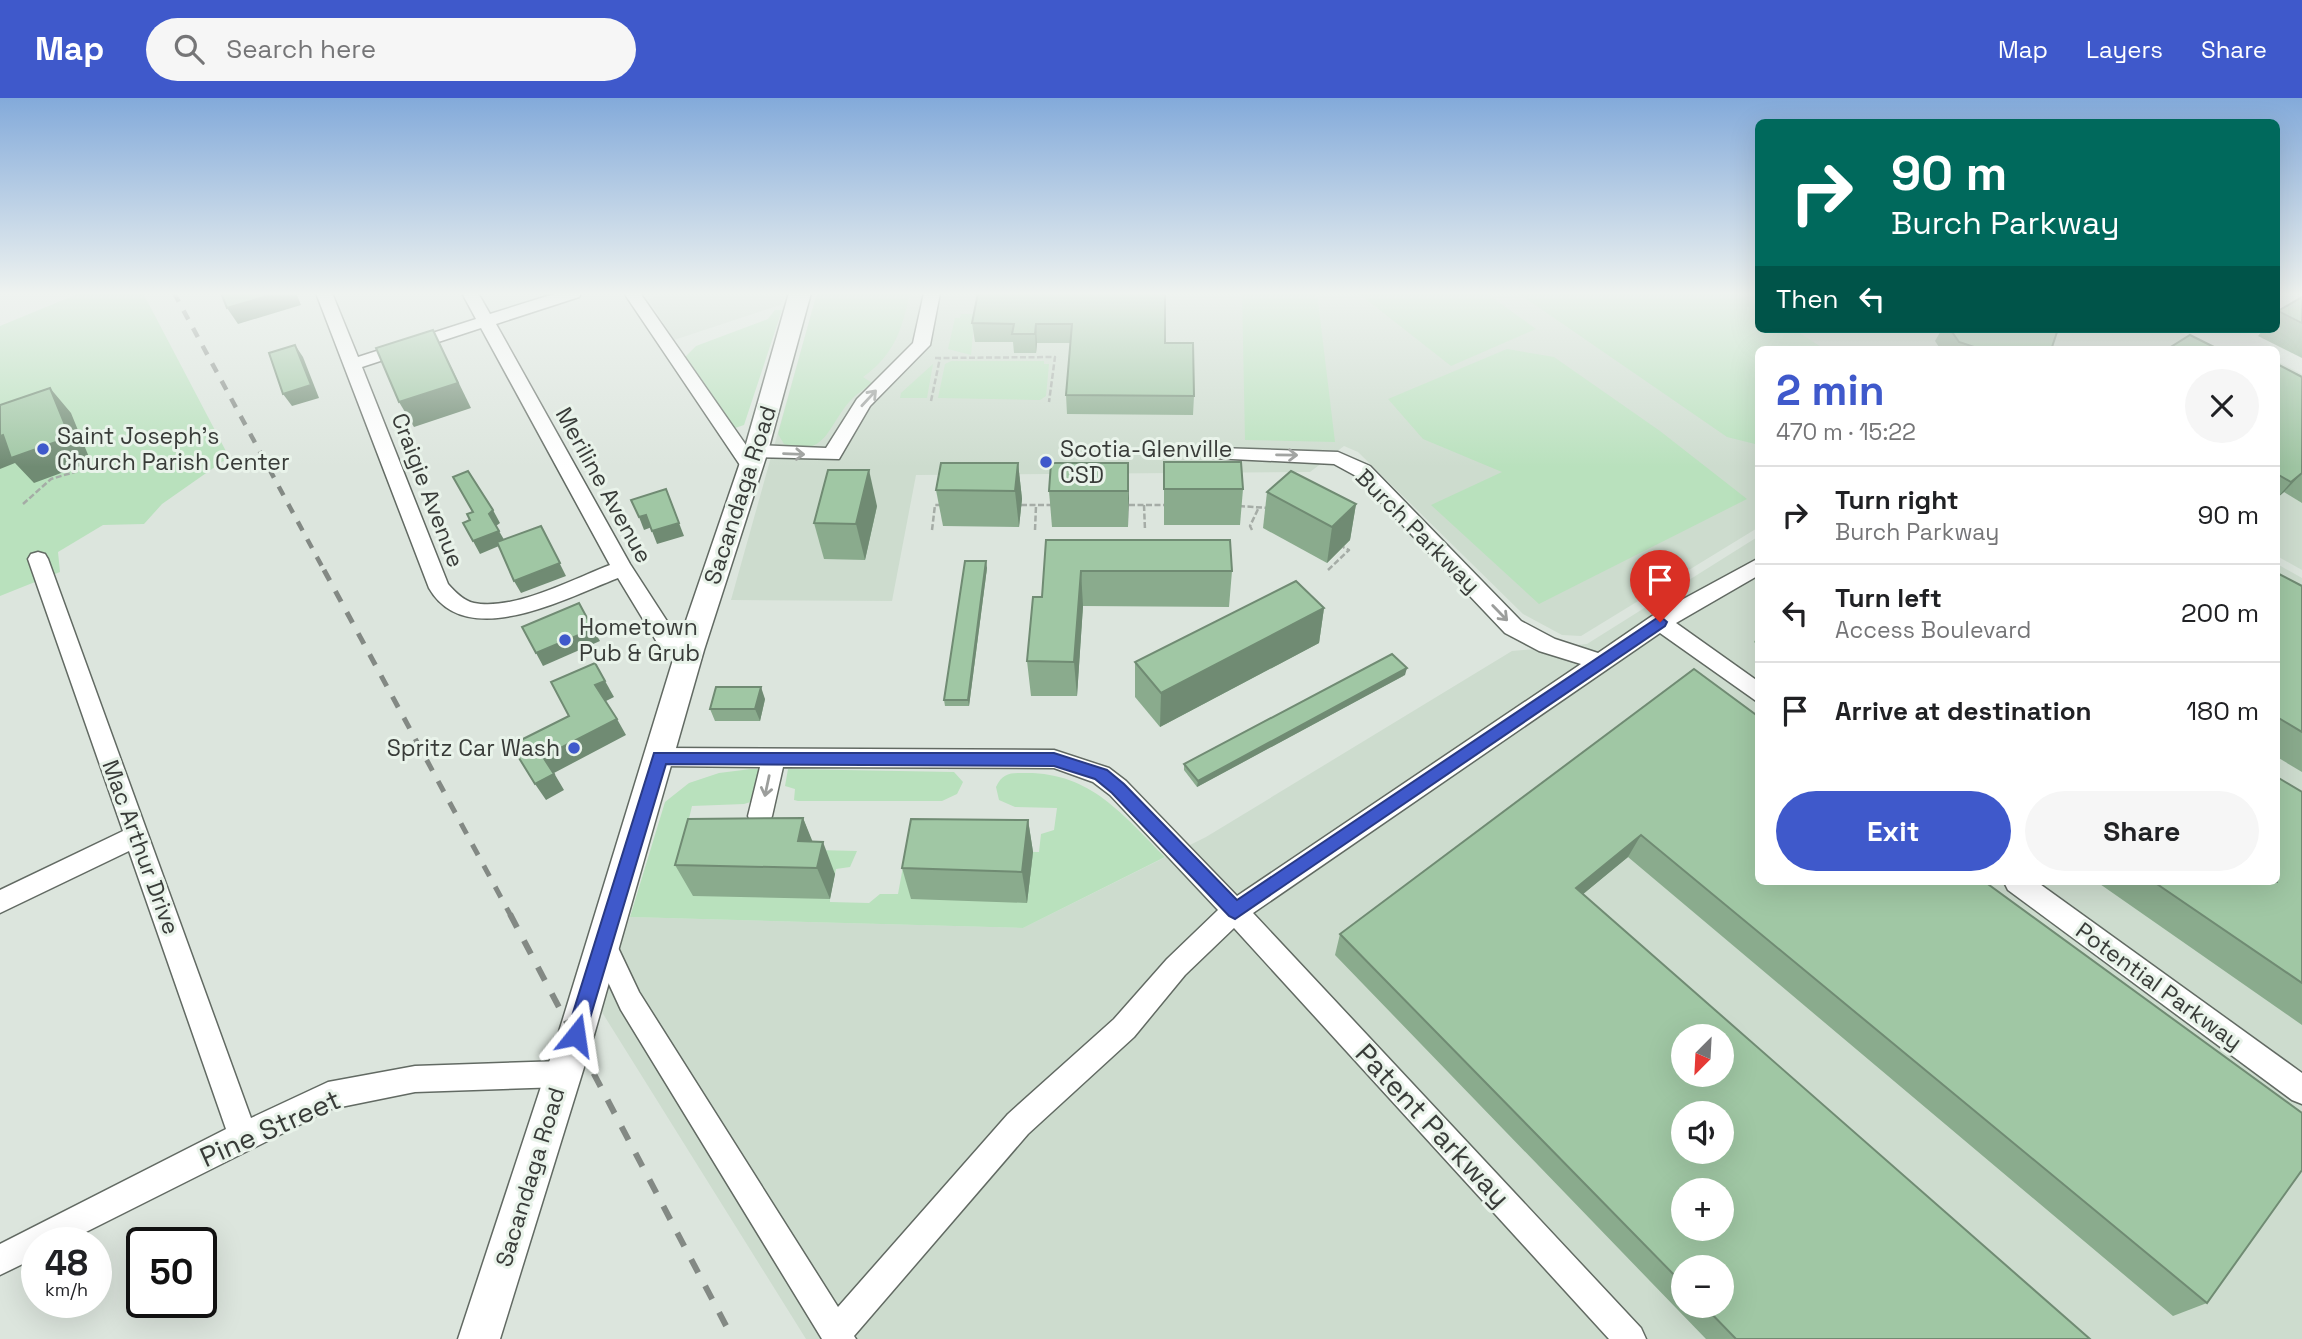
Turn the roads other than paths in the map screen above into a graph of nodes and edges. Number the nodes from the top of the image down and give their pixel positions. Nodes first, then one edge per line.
1 (348, 351) edge
2 (390, 351) edge
3 (502, 351) edge
4 (674, 351) edge
5 (782, 351) edge
6 (915, 351) edge
7 (353, 363) junction
8 (1219, 454) dead end
9 (753, 458) junction
10 (38, 559) dead end
11 (1755, 567) edge
12 (622, 568) junction
13 (1660, 622) junction
14 (690, 650) junction
15 (1600, 662) junction
16 (1755, 691) edge
17 (774, 756) junction
18 (660, 757) junction
19 (760, 816) edge
20 (137, 836) junction
21 (2021, 885) edge
22 (0, 902) edge
23 (1235, 911) junction
24 (603, 943) junction
25 (562, 1074) junction
26 (2302, 1090) edge
27 (243, 1136) junction
28 (0, 1260) edge
29 (838, 1336) edge
30 (479, 1339) edge
31 (1630, 1339) edge

1 - 7 street, Craigie Avenue
2 - 7 street
3 - 12 street, Meriline Avenue
4 - 9 street
5 - 9 main road, Sacandaga Road
9 -> 6 street
7 - 12 street, Craigie Avenue
8 -> 15 street, Burch Parkway
9 - 14 main road, Sacandaga Road
10 - 20 street, Mac Arthur Drive
11 - 13 street
12 - 14 street, Meriline Avenue
13 - 15 street
13 - 16 street
14 - 18 main road, Sacandaga Road
15 - 23 street
17 - 18 street
17 -> 19 street
17 - 23 street
18 - 24 main road, Sacandaga Road
20 - 22 street
20 - 27 street, Mac Arthur Drive
21 - 26 street, Potential Parkway
23 - 29 street
23 - 31 street, Patent Parkway
24 - 25 main road, Sacandaga Road
24 - 29 street
25 - 27 street, Pine Street
25 - 30 main road, Sacandaga Road
27 - 28 street, Pine Street

